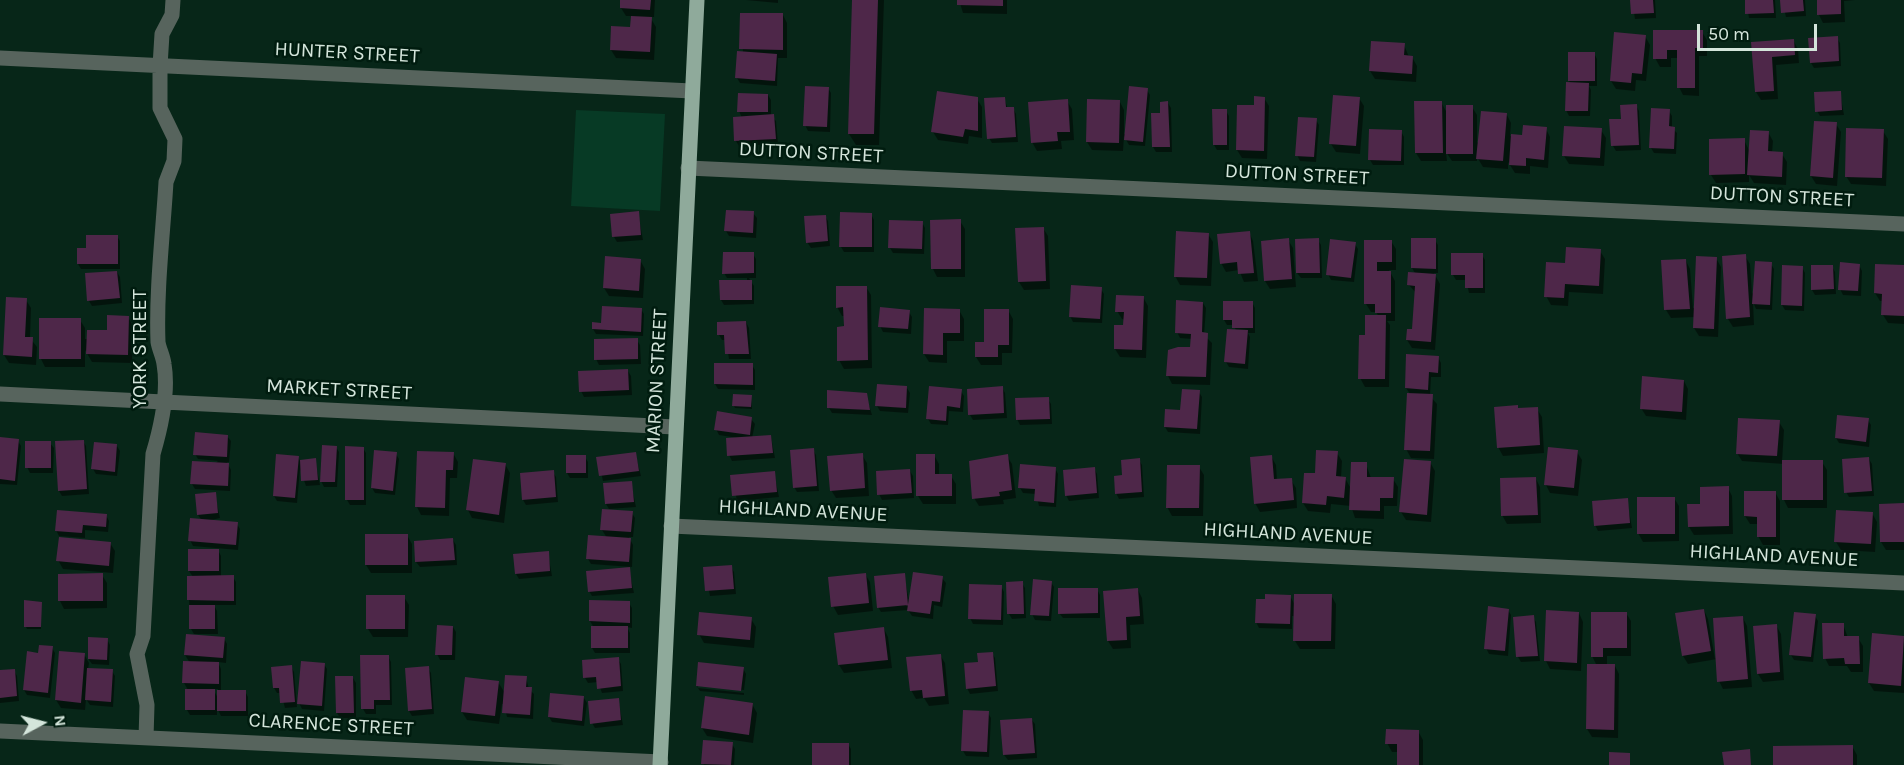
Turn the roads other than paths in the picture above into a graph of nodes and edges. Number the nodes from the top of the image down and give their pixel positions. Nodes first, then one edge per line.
1 (173, 0) edge
2 (697, 0) edge
3 (0, 58) edge
4 (160, 66) junction
5 (692, 91) junction
6 (688, 168) junction
7 (1904, 224) edge
8 (0, 394) edge
9 (163, 402) junction
10 (675, 427) junction
11 (671, 526) junction
12 (1904, 583) edge
13 (0, 730) edge
14 (146, 738) junction
15 (661, 763) edge

1 - 4 street, YORK STREET
2 - 5 main road, MARION STREET
3 - 4 street, HUNTER STREET
4 - 5 street, HUNTER STREET
4 - 9 street, YORK STREET
5 - 6 main road, MARION STREET
6 - 7 street, DUTTON STREET
6 - 10 main road, MARION STREET
8 - 9 street, MARKET STREET
9 - 10 street, MARKET STREET
9 - 14 street, YORK STREET
10 - 11 main road, MARION STREET
11 - 12 street, HIGHLAND AVENUE
11 - 15 main road, MARION STREET
13 - 14 street, CLARENCE STREET
14 - 15 street, CLARENCE STREET

